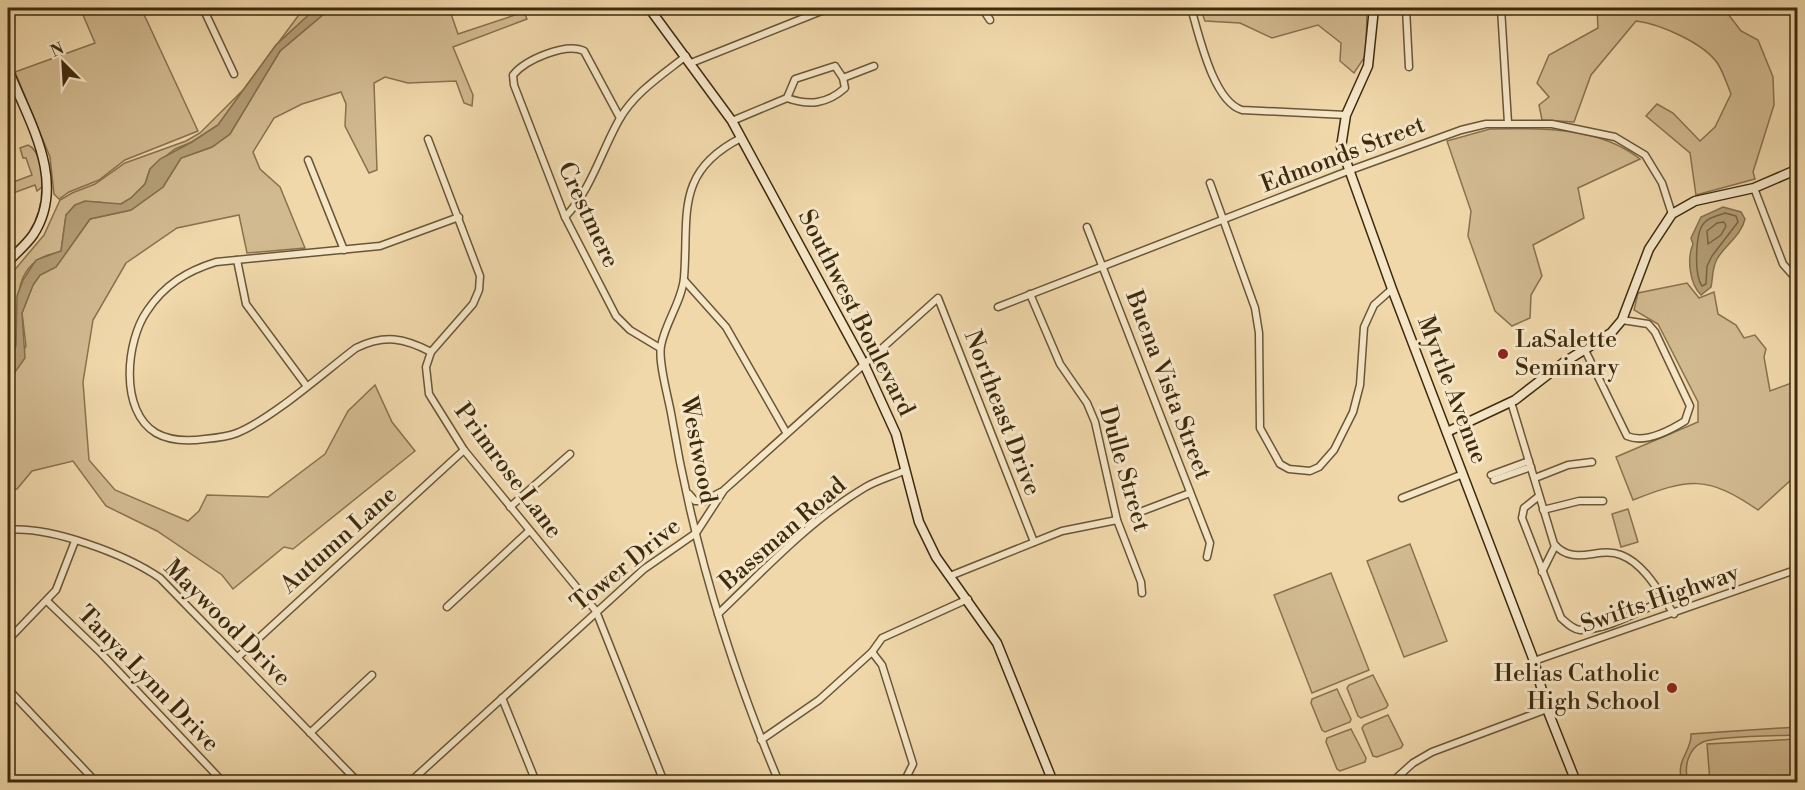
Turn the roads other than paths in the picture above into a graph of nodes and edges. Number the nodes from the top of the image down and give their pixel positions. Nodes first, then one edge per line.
1 (203, 8) edge
2 (649, 8) edge
3 (829, 8) edge
4 (982, 8) edge
5 (1191, 8) edge
6 (1374, 8) edge
7 (1406, 8) edge
8 (1501, 8) edge
9 (990, 20) dead end
10 (688, 60) junction
11 (874, 66) dead end
12 (1409, 67) dead end
13 (8, 69) edge
14 (234, 74) dead end
15 (843, 78) junction
16 (787, 98) junction
17 (1346, 114) junction
18 (620, 118) junction
19 (732, 121) junction
20 (1508, 123) junction
21 (741, 138) junction
22 (428, 139) dead end
23 (308, 160) dead end
24 (1797, 169) edge
25 (1348, 171) junction
26 (1210, 183) dead end
27 (1754, 188) junction
28 (1672, 214) junction
29 (459, 217) junction
30 (565, 217) junction
31 (1225, 219) junction
32 (1087, 226) dead end
33 (344, 250) junction
34 (237, 260) junction
35 (8, 262) edge
36 (1103, 265) junction
37 (684, 280) junction
38 (1797, 281) edge
39 (1392, 288) junction
40 (1030, 294) junction
41 (938, 298) joint
42 (998, 308) dead end
43 (1622, 320) junction
44 (660, 348) junction
45 (1585, 350) junction
46 (431, 352) junction
47 (864, 364) junction
48 (306, 385) junction
49 (1511, 402) junction
50 (786, 432) junction
51 (1447, 432) junction
52 (464, 450) junction
53 (570, 454) dead end
54 (1592, 462) dead end
55 (1530, 464) junction
56 (906, 471) junction
57 (1463, 474) junction
58 (1493, 478) dead end
59 (1534, 478) junction
60 (724, 490) junction
61 (687, 491) junction
62 (1190, 493) junction
63 (1539, 496) junction
64 (1402, 498) dead end
65 (1604, 501) dead end
66 (510, 507) junction
67 (1543, 510) junction
68 (1140, 512) dead end
69 (1117, 520) junction
70 (8, 530) edge
71 (530, 531) junction
72 (696, 533) junction
73 (75, 541) junction
74 (1034, 542) junction
75 (1555, 546) junction
76 (1207, 557) dead end
77 (1797, 569) edge
78 (1542, 572) junction
79 (950, 576) junction
80 (1142, 592) dead end
81 (968, 599) junction
82 (1665, 600) junction
83 (48, 602) junction
84 (447, 606) dead end
85 (596, 611) junction
86 (718, 615) junction
87 (1674, 615) junction
88 (8, 640) edge
89 (872, 652) junction
90 (238, 657) junction
91 (1534, 661) junction
92 (372, 675) dead end
93 (8, 689) edge
94 (502, 698) junction
95 (1547, 709) junction
96 (310, 733) junction
97 (761, 740) junction
98 (96, 783) edge
99 (223, 783) edge
100 (358, 783) edge
101 (410, 783) edge
102 (536, 783) edge
103 (664, 783) edge
104 (779, 783) edge
105 (895, 783) edge
106 (1053, 783) edge
107 (1392, 783) edge
108 (1576, 783) edge

1 - 14 street
2 - 10 street, Southwest Boulevard
3 - 10 street
4 - 9 street
5 - 17 street
6 - 17 street, Myrtle Avenue
7 - 12 street
8 - 20 street
10 - 18 street
10 - 19 street, Southwest Boulevard
11 - 15 street
13 - 35 street
15 - 16 street
15 - 16 street
16 - 19 street
17 - 25 street, Myrtle Avenue
18 - 30 street
18 - 30 street, Crestmere
19 - 21 street, Southwest Boulevard
20 - 25 street, Edmonds Street
20 - 28 street, Edmonds Street
21 - 37 street
21 - 47 street, Southwest Boulevard
22 - 29 street
23 - 33 street
24 - 27 street
25 - 31 street, Edmonds Street
25 - 39 street, Myrtle Avenue
26 - 31 street
27 - 28 street
27 - 38 street
28 - 43 street
29 - 33 street
29 - 46 street
30 - 44 street, Crestmere
31 - 36 street, Edmonds Street
31 - 39 street
32 - 36 street, Buena Vista Street
33 - 34 street
34 - 48 street
34 - 48 street
36 - 40 street, Edmonds Street
36 - 62 street, Buena Vista Street
37 - 44 street
37 - 50 street
39 - 51 street, Myrtle Avenue
40 - 42 street, Edmonds Street
40 - 69 street, Dulle Street
41 - 47 street, Tower Drive
41 - 74 street, Northeast Drive
43 - 45 street
43 - 45 street
44 - 61 street, Westwood
45 - 49 street
46 - 48 street
46 - 52 street, Primrose Lane
47 - 50 street, Tower Drive
47 - 56 street, Southwest Boulevard
49 - 51 street
49 - 55 street
50 - 60 street, Tower Drive
51 - 57 street, Myrtle Avenue
52 - 66 street, Primrose Lane
52 - 90 street, Autumn Lane
53 - 66 street
54 - 59 street
55 - 58 street
55 - 59 street
56 - 79 street, Southwest Boulevard
56 - 86 street, Bassman Road
57 - 64 street
57 - 91 street, Myrtle Avenue
59 - 63 street
60 - 61 street
60 - 72 street, Tower Drive
61 - 72 street, Westwood
62 - 68 street
62 - 76 street, Buena Vista Street
63 - 67 street
63 - 78 street
65 - 67 street
66 - 71 street, Primrose Lane
67 - 75 street
69 - 74 street
69 - 80 street, Dulle Street
70 - 73 street, Maywood Drive
71 - 84 street
71 - 85 street, Primrose Lane
72 - 85 street, Tower Drive
72 - 86 street, Westwood
73 - 83 street
73 - 90 street, Maywood Drive
74 - 79 street
75 - 78 street
75 - 82 street
77 - 87 street, Swifts Highway
78 - 82 street
79 - 81 street, Southwest Boulevard
81 - 89 street
81 - 106 street, Southwest Boulevard
82 - 87 street
83 - 88 street
83 - 99 street, Tanya Lynn Drive
85 - 94 street, Tower Drive
85 - 103 street, Primrose Lane
86 - 97 street, Westwood
87 - 91 street, Swifts Highway
89 - 97 street
89 - 105 street
90 - 96 street, Maywood Drive
91 - 95 street, Myrtle Avenue
92 - 96 street
93 - 98 street
94 - 101 street, Tower Drive
94 - 102 street
95 - 107 street
95 - 108 street, Myrtle Avenue
96 - 100 street, Maywood Drive
97 - 104 street, Westwood

